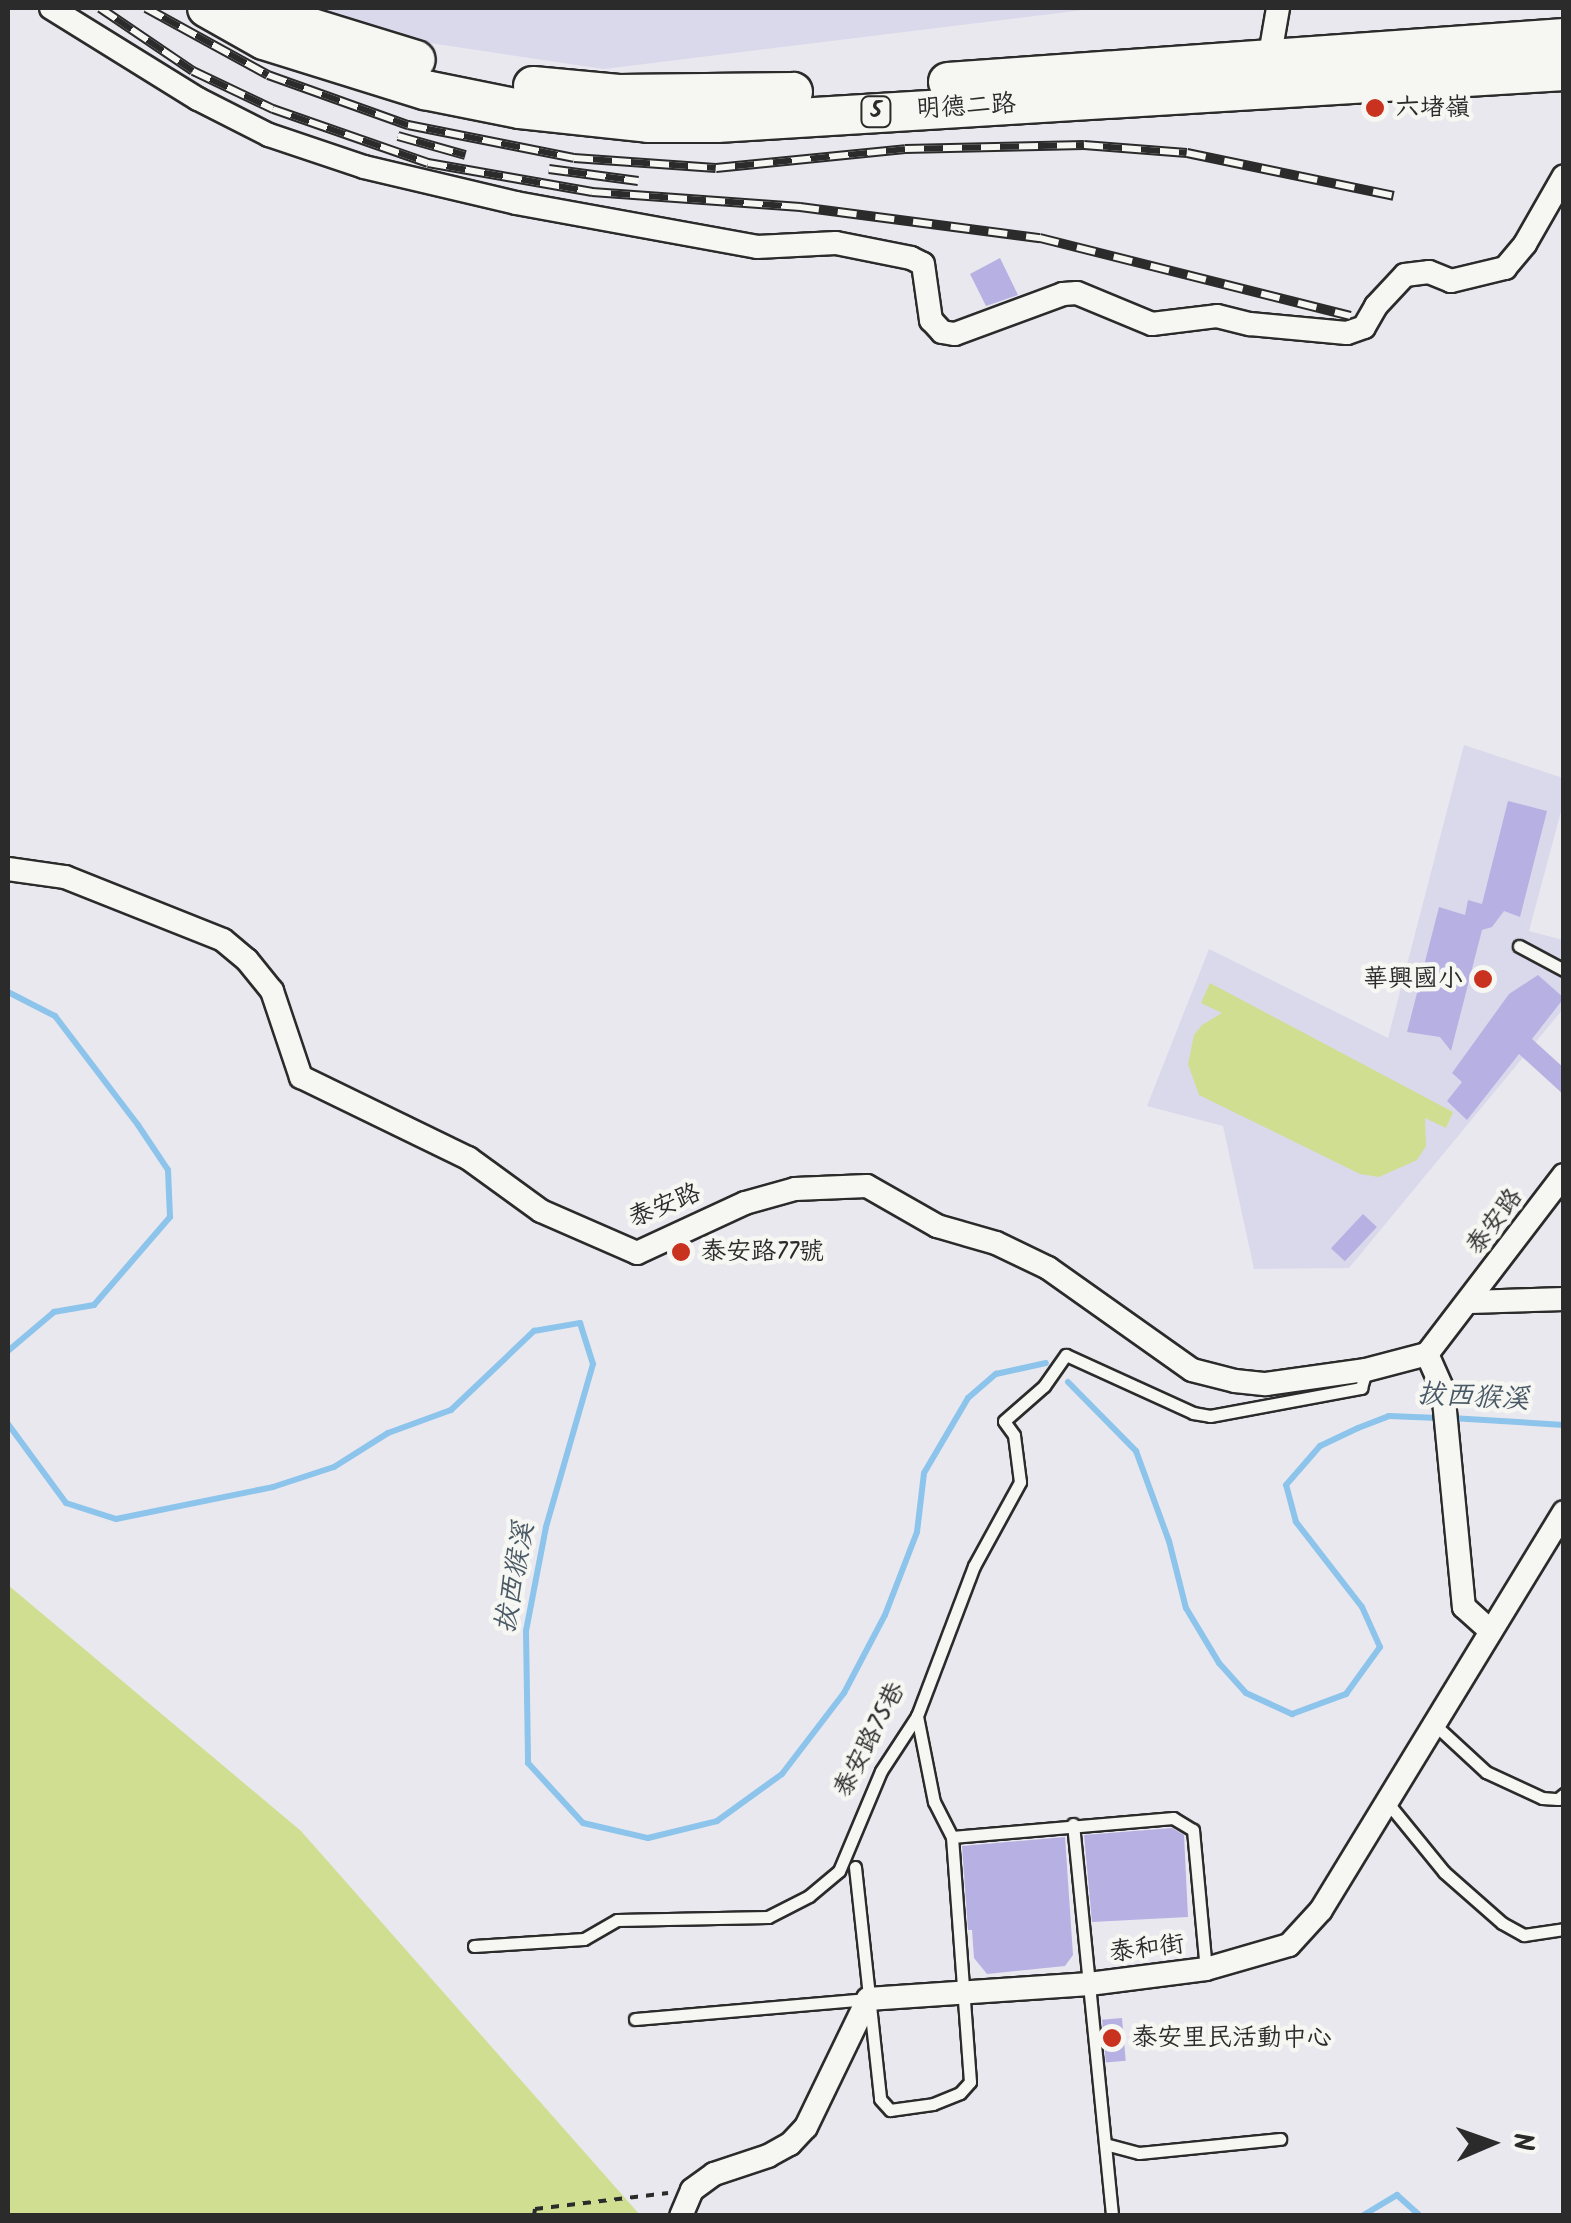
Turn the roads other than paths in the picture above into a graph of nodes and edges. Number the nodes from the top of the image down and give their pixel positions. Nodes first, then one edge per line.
1 (51, 8) edge
2 (206, 8) edge
3 (263, 8) edge
4 (1278, 8) edge
5 (1564, 38) edge
6 (1564, 71) edge
7 (1268, 76) junction
8 (1564, 176) edge
9 (8, 868) edge
10 (1519, 946) dead end
11 (1564, 970) edge
12 (1564, 1175) edge
13 (1564, 1299) edge
14 (1470, 1302) junction
15 (1427, 1354) junction
16 (1066, 1356) joint
17 (1366, 1370) junction
18 (1564, 1512) edge
19 (1491, 1631) junction
20 (917, 1716) junction
21 (1434, 1724) junction
22 (1564, 1794) edge
23 (1387, 1802) junction
24 (1073, 1824) junction
25 (952, 1837) junction
26 (856, 1868) dead end
27 (1564, 1930) edge
28 (474, 1946) dead end
29 (1206, 1969) junction
30 (1090, 1984) junction
31 (966, 1992) junction
32 (868, 1999) junction
33 (635, 2019) dead end
34 (1280, 2140) dead end
35 (1106, 2144) junction
36 (682, 2216) edge
37 (1112, 2216) edge

1 - 8 street
2 - 7 main road, 明德二路 / 5
3 - 7 main road, 明德二路 / 5
4 - 7 street
5 - 7 main road, 明德二路 / 5
6 - 7 main road, 明德二路 / 5
9 - 17 street, 泰安路
10 - 11 lane
12 - 14 street, 泰安路
13 - 14 street
14 - 15 street, 泰安路
15 - 17 street, 泰安路
15 - 19 street
16 - 17 lane, 泰安路
16 - 20 lane, 泰安路75巷
18 - 19 street
19 - 21 street, 泰和街
20 - 25 lane
20 - 28 lane, 泰安路75巷
21 - 22 lane
21 - 23 street, 泰和街
23 - 27 lane
23 - 29 street, 泰和街
24 - 25 lane
24 - 29 lane
24 - 30 lane
25 - 31 lane
26 - 32 lane
29 - 30 street, 泰和街
30 - 31 street, 泰和街
30 - 35 lane
31 - 32 street, 泰和街
31 - 32 lane
32 - 33 lane, 泰和街
32 - 36 street
34 - 35 lane
35 - 37 lane

